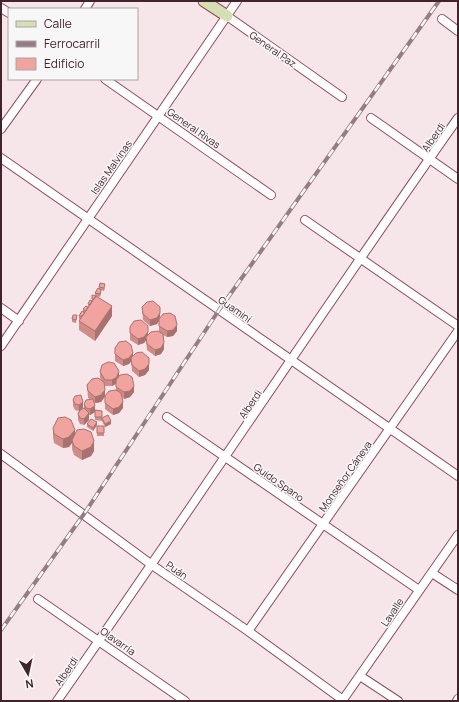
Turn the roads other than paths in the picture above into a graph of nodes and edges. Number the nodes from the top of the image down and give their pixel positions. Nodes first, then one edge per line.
1 (204, 1) edge
2 (237, 1) edge
3 (226, 16) junction
4 (442, 19) dead end
5 (458, 31) edge
6 (36, 80) edge
7 (107, 80) edge
8 (342, 96) dead end
9 (159, 116) junction
10 (371, 118) dead end
11 (458, 118) edge
12 (1, 129) edge
13 (1, 158) edge
14 (429, 159) junction
15 (458, 179) edge
16 (271, 195) dead end
17 (87, 219) junction
18 (304, 220) dead end
19 (359, 258) junction
20 (1, 308) edge
21 (19, 321) junction
22 (458, 326) edge
23 (458, 331) edge
24 (1, 346) edge
25 (291, 360) junction
26 (168, 418) dead end
27 (390, 429) junction
28 (1, 454) edge
29 (226, 458) junction
30 (458, 476) edge
31 (323, 525) junction
32 (458, 535) edge
33 (152, 565) junction
34 (432, 573) junction
35 (419, 590) junction
36 (458, 590) edge
37 (38, 599) dead end
38 (248, 631) junction
39 (99, 641) junction
40 (360, 676) junction
41 (342, 700) edge
42 (57, 701) edge
43 (186, 701) edge
44 (398, 701) edge

1 - 3 street, General Paz
2 - 3 street, Islas Malvinas
3 - 8 street, General Paz
3 - 9 street, Islas Malvinas
4 - 5 street
6 - 12 street
7 - 9 street, General Rivas
9 - 16 street, General Rivas
9 - 17 street, Islas Malvinas
10 - 14 street
11 - 14 street, Alberdi
13 - 17 street, Guaminí
14 - 15 street
14 - 19 street, Alberdi
17 - 21 street, Islas Malvinas
17 - 25 street, Guaminí
18 - 19 street
19 - 22 street
19 - 25 street, Alberdi
20 - 21 street
21 - 24 street, Islas Malvinas
23 - 27 street, Monseñor Cáneva
25 - 27 street, Guaminí
25 - 29 street, Alberdi
26 - 29 street, Guido Spano
27 - 30 street, Guaminí
27 - 31 street, Monseñor Cáneva
28 - 33 street, Puán
29 - 31 street, Guido Spano
29 - 33 street, Alberdi
31 - 35 street, Guido Spano
31 - 38 street, Monseñor Cáneva
32 - 34 street, Lavalle
33 - 38 street, Puán
33 - 39 street, Alberdi
34 - 35 street, Lavalle
34 - 36 street
35 - 40 street, Lavalle
37 - 39 street, Olavarría
38 - 41 street, Puán
39 - 42 street, Alberdi
39 - 43 street, Olavarría
40 - 41 street, Lavalle
40 - 44 street

